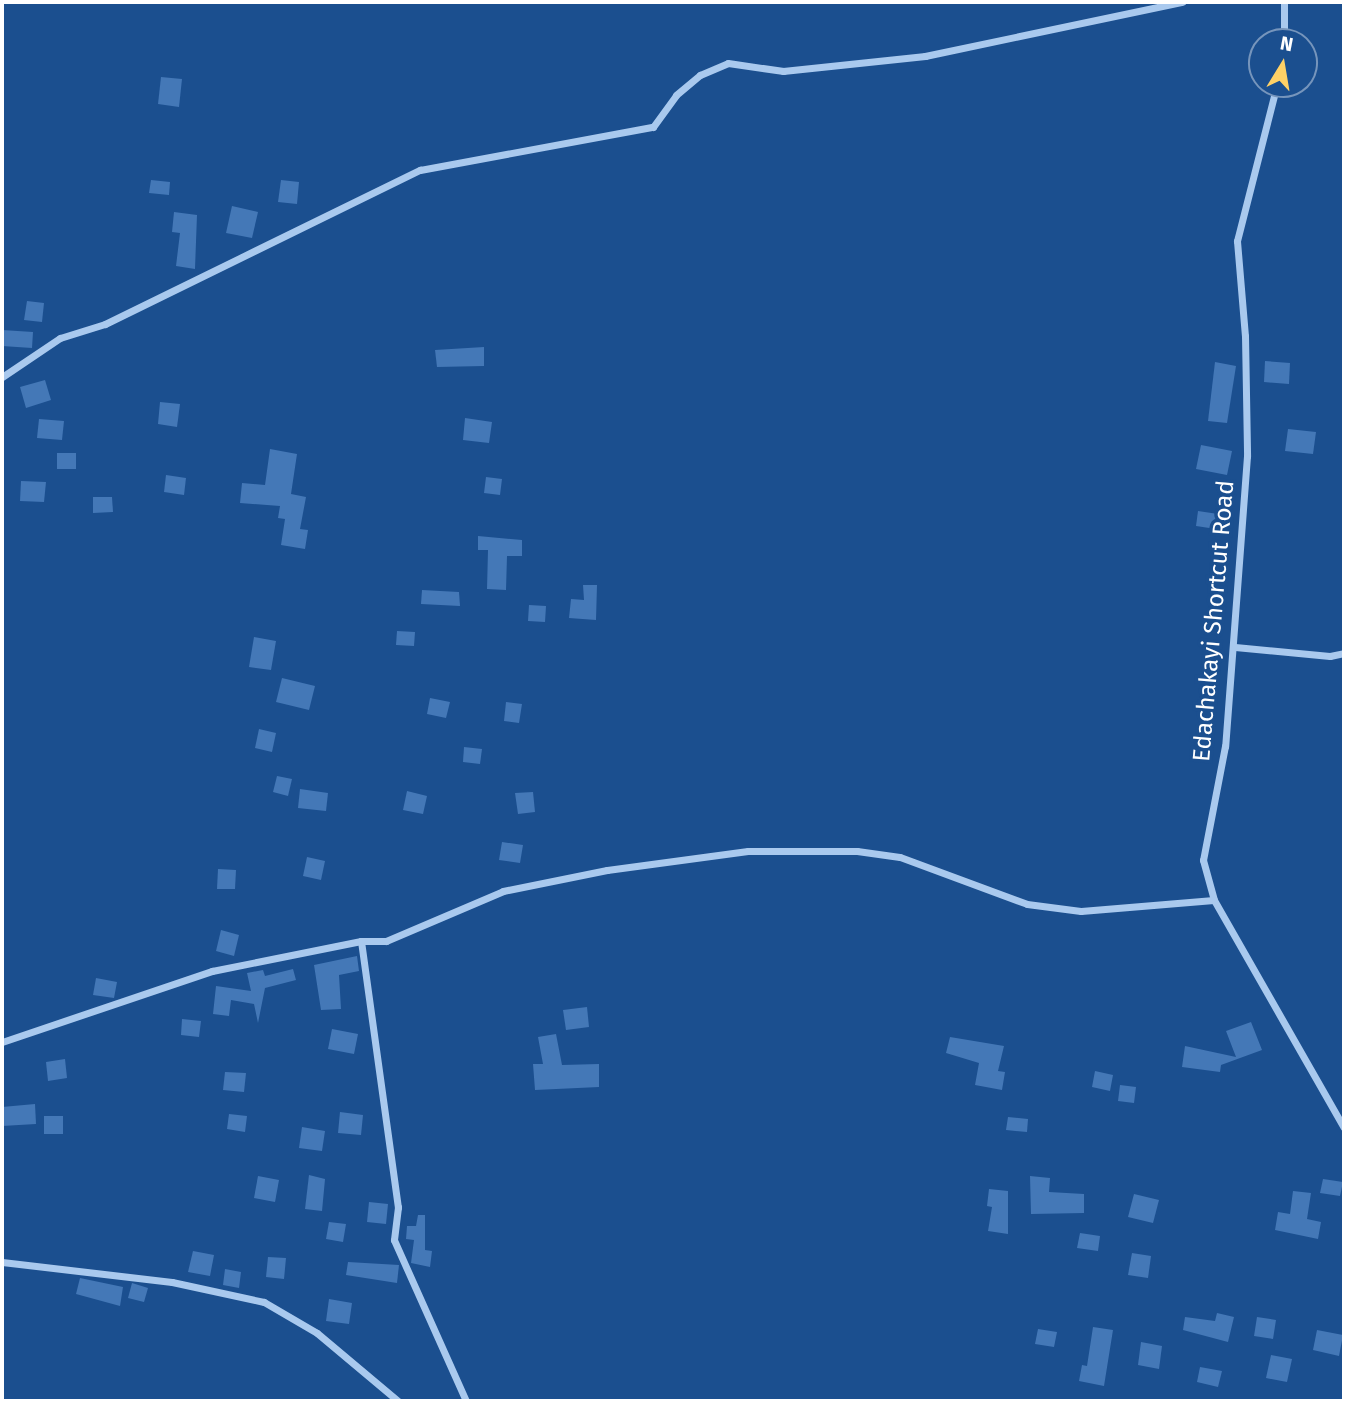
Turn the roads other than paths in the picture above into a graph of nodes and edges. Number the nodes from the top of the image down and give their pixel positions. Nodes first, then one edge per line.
1 (1182, 2) edge
2 (1284, 2) edge
3 (1284, 28) edge
4 (1273, 98) edge
5 (2, 377) edge
6 (1235, 647) junction
7 (1344, 653) edge
8 (1214, 900) junction
9 (361, 941) junction
10 (2, 1042) edge
11 (1344, 1128) edge
12 (2, 1262) edge
13 (398, 1401) edge
14 (466, 1401) edge

1 - 5 street
2 - 3 street
4 - 6 street, Edachakayi Shortcut Road
6 - 7 street
6 - 8 street, Edachakayi Shortcut Road
8 - 9 street
8 - 11 street, Edachakayi Shortcut Road
9 - 10 street
9 - 14 street
12 - 13 street

